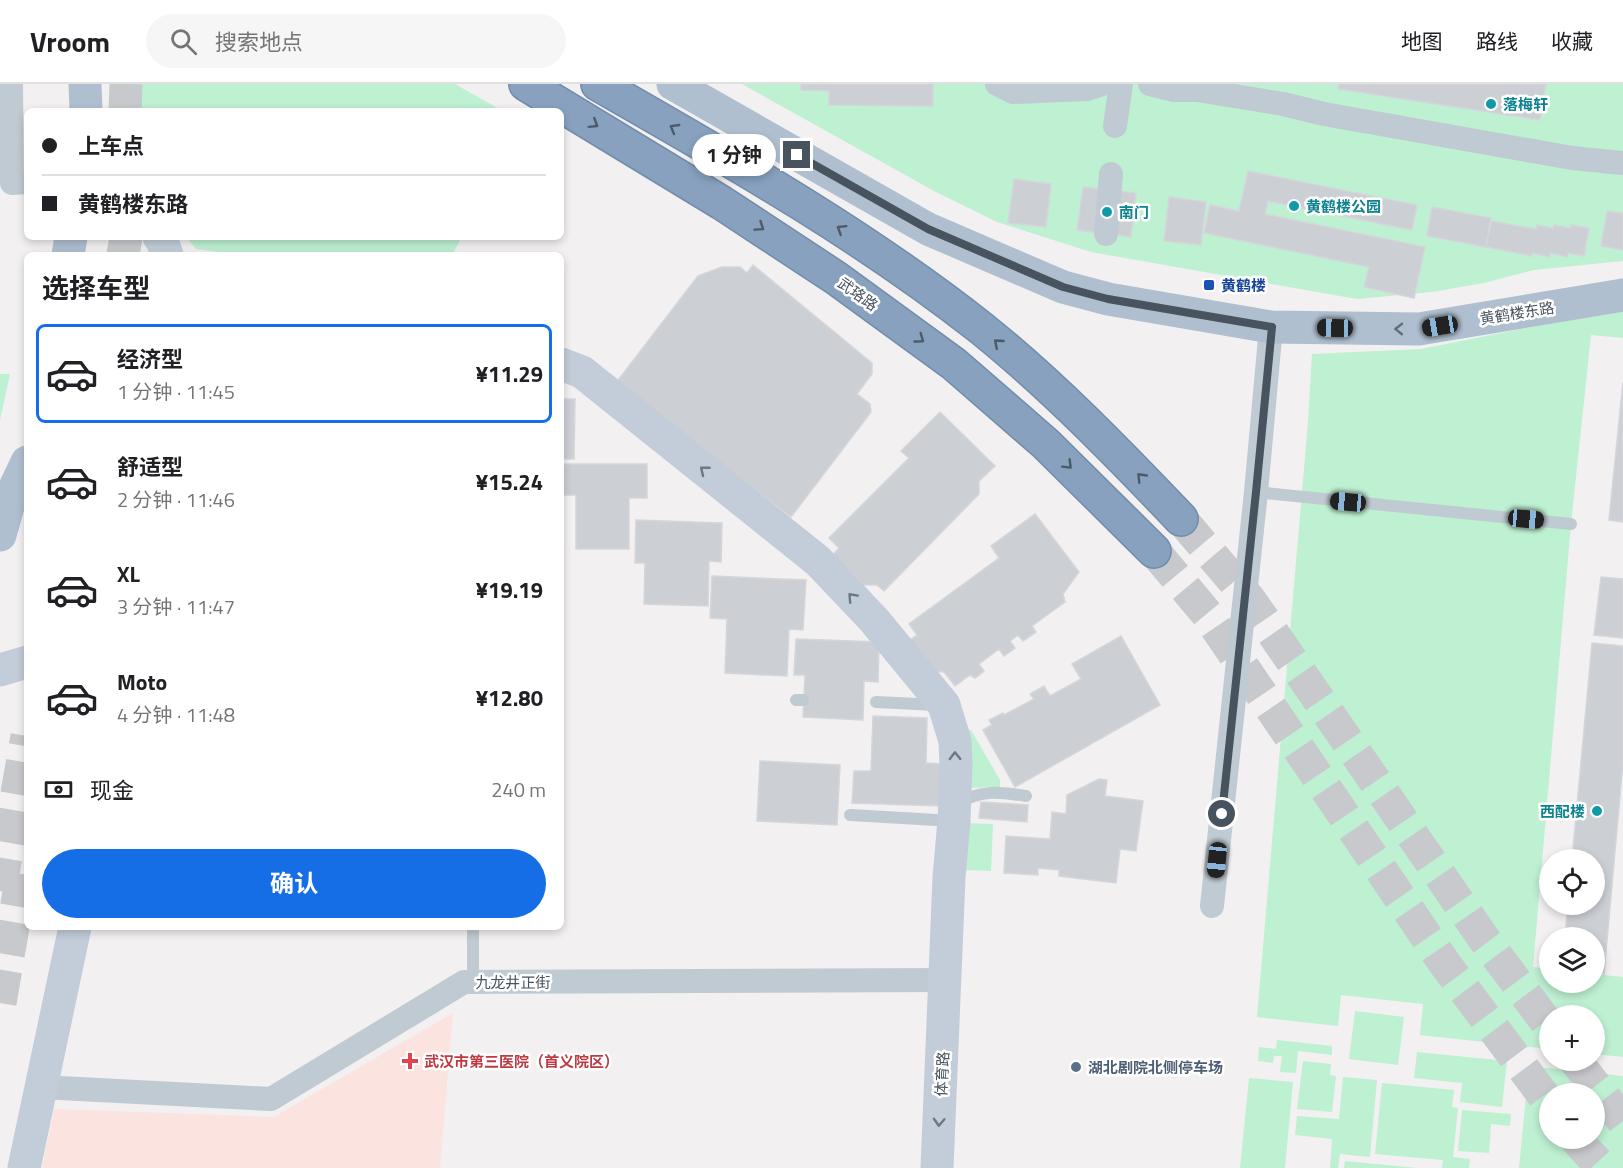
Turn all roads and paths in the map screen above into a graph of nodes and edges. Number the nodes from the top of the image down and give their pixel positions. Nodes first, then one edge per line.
1 (11, 84) edge
2 (85, 84) edge
3 (526, 84) edge
4 (598, 84) edge
5 (673, 84) edge
6 (997, 84) edge
7 (1102, 84) edge
8 (1120, 84) edge
9 (1150, 84) edge
10 (1197, 87) edge
11 (699, 93) edge
12 (86, 108) edge
13 (1115, 126) dead end
14 (1623, 163) edge
15 (1111, 174) dead end
16 (13, 182) edge
17 (1106, 234) dead end
18 (1623, 295) edge
19 (1272, 327) junction
20 (564, 365) edge
21 (24, 468) edge
22 (1256, 492) junction
23 (1181, 519) tunnel mouth
24 (1571, 524) dead end
25 (0, 535) edge
26 (1154, 551) tunnel mouth
27 (24, 663) edge
28 (0, 670) edge
29 (876, 702) dead end
30 (944, 705) junction
31 (1026, 796) dead end
32 (954, 813) junction
33 (850, 815) dead end
34 (1212, 906) dead end
35 (74, 930) edge
36 (473, 930) edge
37 (945, 980) junction
38 (473, 981) junction
39 (41, 1087) junction
40 (24, 1168) edge
41 (937, 1168) edge

1 - 16 street
2 - 12 main road
3 -> 26 highway, 武珞路
23 -> 4 highway
5 - 11 main road, 黄鹤楼东路
6 - 7 street
8 - 13 street
9 - 10 street
10 - 14 street
11 - 19 main road, 黄鹤楼东路
15 - 17 street
18 -> 19 main road, 黄鹤楼东路
19 - 22 street
30 -> 20 street
21 - 25 main road
22 - 24 lane
22 - 34 street
27 - 28 street
29 - 30 lane
32 -> 30 street, 体育路
31 - 32 lane
32 - 33 lane
32 - 37 street, 体育路
35 - 39 street
36 - 38 lane
37 - 38 street, 九龙井正街
37 -> 41 street, 体育路
38 - 39 street, 九龙井正街
39 - 40 street

